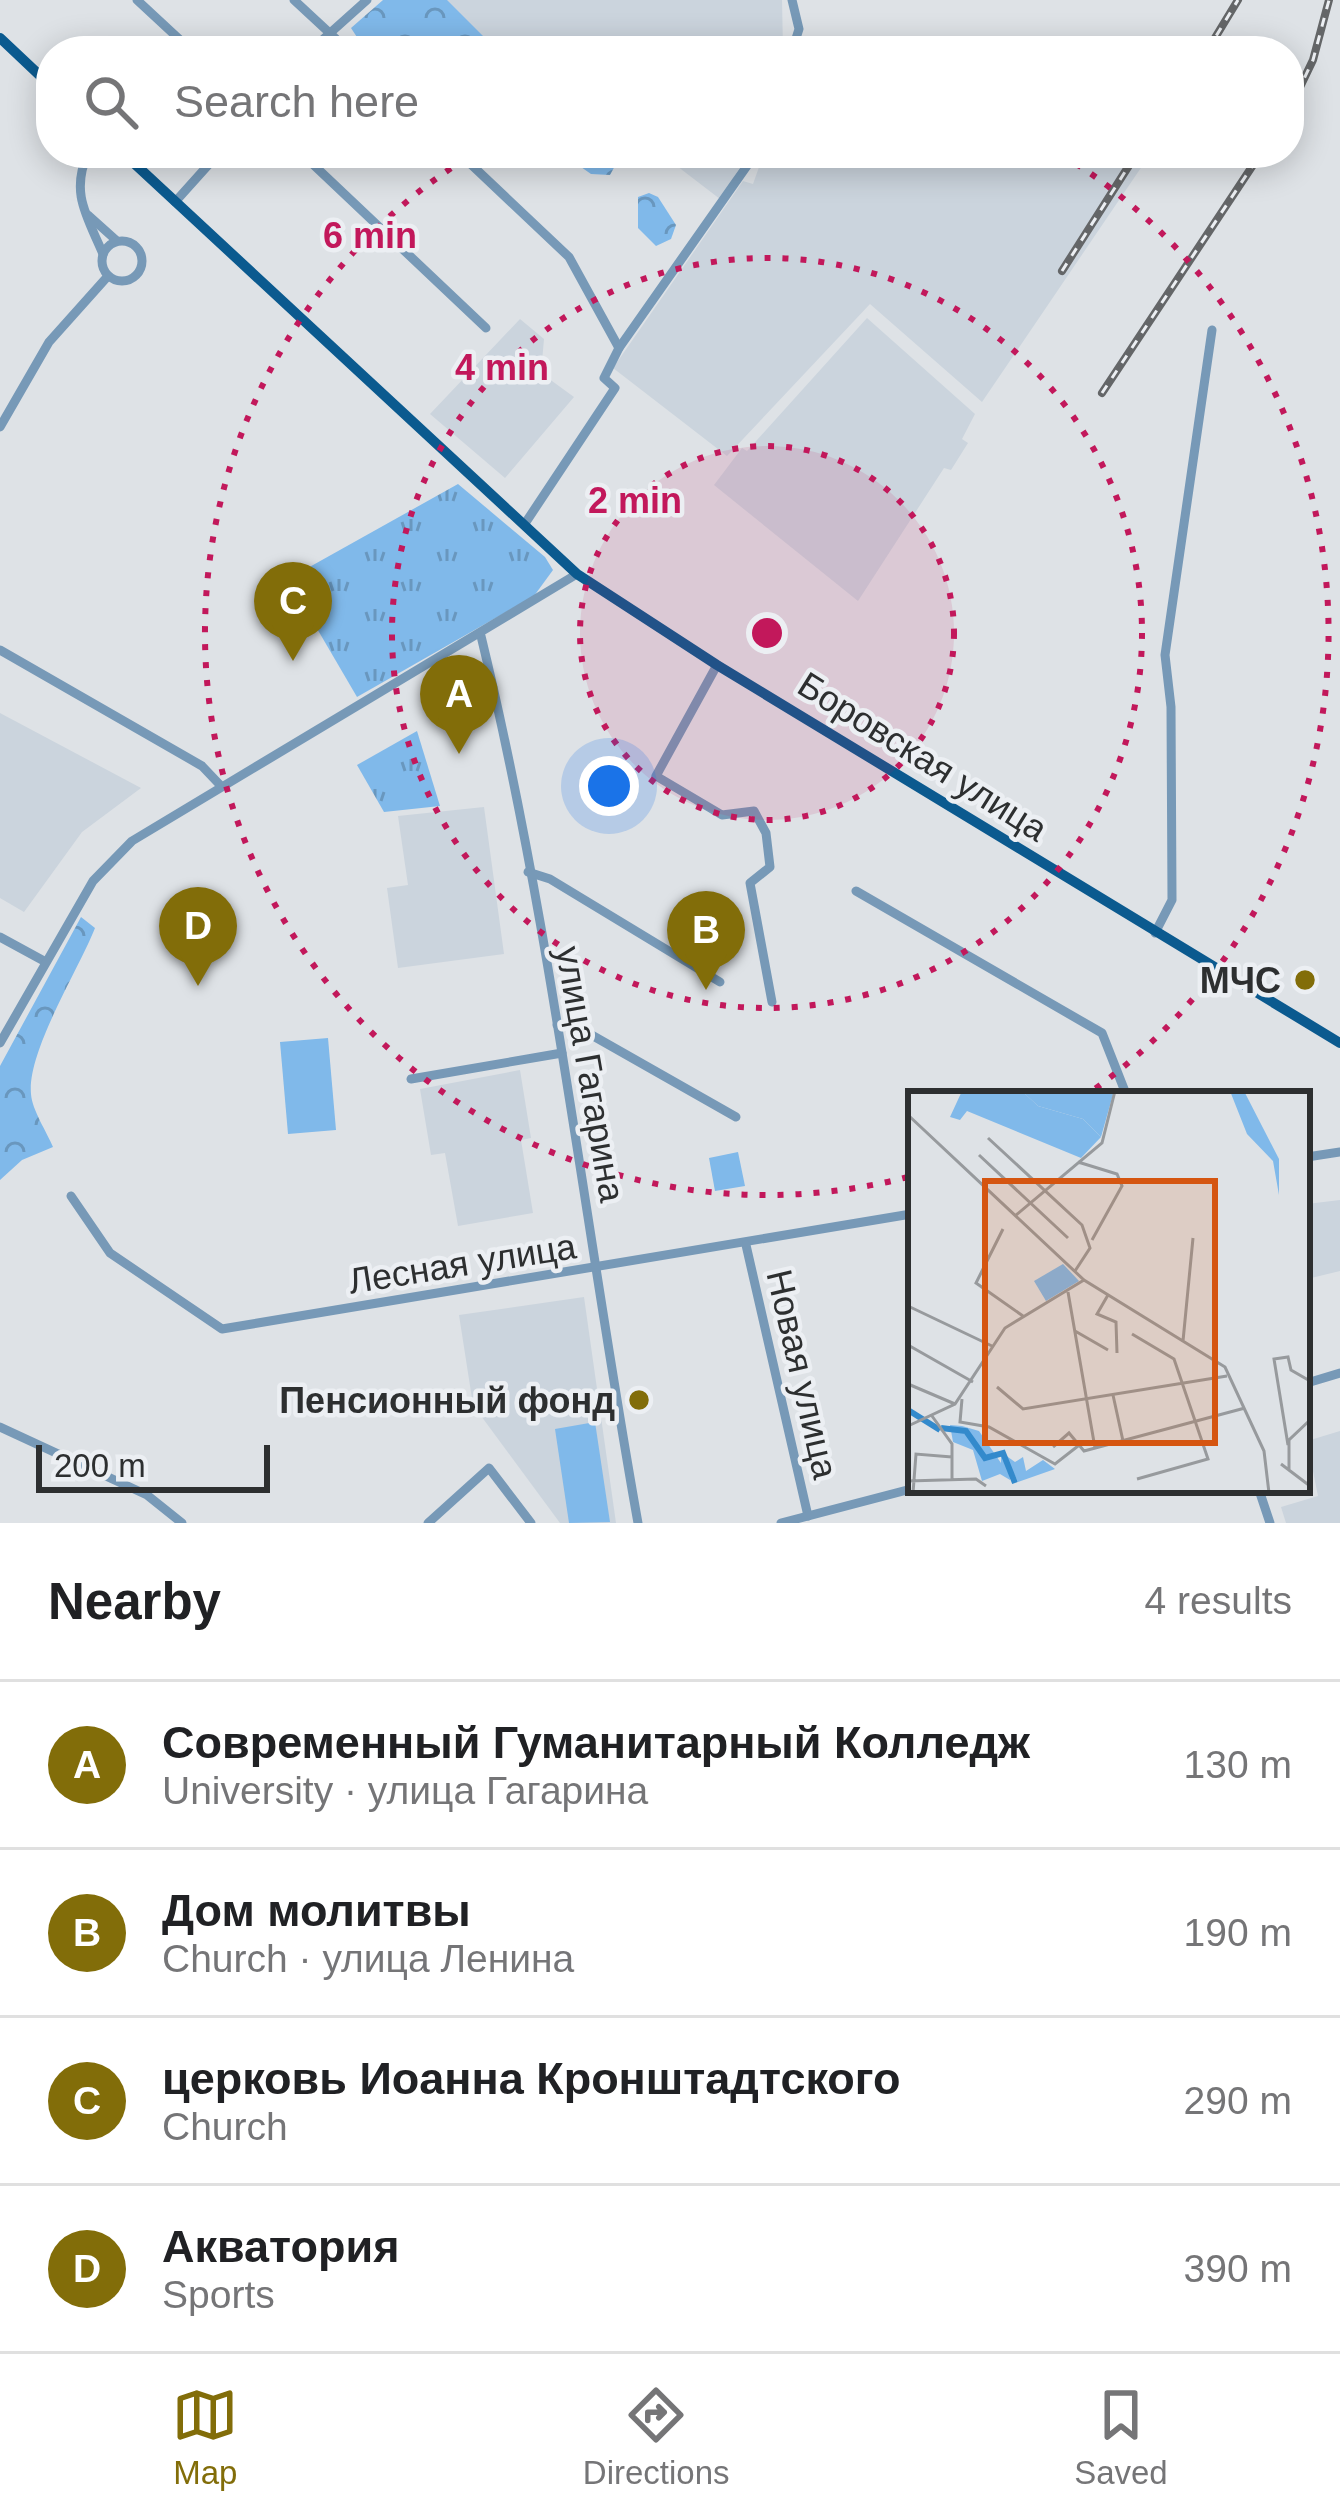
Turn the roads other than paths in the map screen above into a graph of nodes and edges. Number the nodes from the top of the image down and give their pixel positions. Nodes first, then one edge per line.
1 (136, 0) edge
2 (295, 0) edge
3 (367, 0) edge
4 (792, 0) edge
5 (328, 31) junction
6 (175, 36) edge
7 (324, 36) edge
8 (333, 36) edge
9 (797, 36) edge
10 (0, 38) edge
11 (36, 72) edge
12 (82, 168) edge
13 (139, 168) edge
14 (206, 168) edge
15 (317, 168) edge
16 (475, 168) edge
17 (745, 168) edge
18 (176, 202) junction
19 (80, 206) junction
20 (117, 241) junction
21 (103, 254) junction
22 (108, 275) junction
23 (486, 328) dead end
24 (1212, 330) dead end
25 (619, 348) junction
26 (0, 427) edge
27 (524, 525) junction
28 (578, 574) junction
29 (481, 636) junction
30 (0, 650) edge
31 (717, 665) junction
32 (220, 786) junction
33 (528, 872) junction
34 (856, 891) dead end
35 (1155, 933) junction
36 (0, 937) edge
37 (44, 962) junction
38 (720, 982) dead end
39 (772, 1002) dead end
40 (557, 1025) junction
41 (0, 1043) edge
42 (1340, 1043) edge
43 (562, 1053) junction
44 (411, 1079) dead end
45 (1125, 1091) edge
46 (736, 1117) dead end
47 (1340, 1153) edge
48 (1310, 1157) edge
49 (70, 1196) dead end
50 (908, 1215) edge
51 (746, 1245) junction
52 (596, 1270) junction
53 (1340, 1373) edge
54 (1310, 1382) edge
55 (0, 1426) edge
56 (908, 1490) edge
57 (1260, 1493) edge
58 (808, 1516) junction
59 (182, 1523) edge
60 (428, 1523) edge
61 (531, 1523) edge
62 (638, 1523) edge
63 (781, 1523) edge
64 (1270, 1523) edge

1 - 6 street
2 - 5 street
3 - 5 street
4 - 9 street
5 - 7 street
5 - 8 street
10 - 11 main road
12 - 19 street
13 - 18 main road, Боровская улица
14 - 18 street
15 - 23 street
16 - 25 street
17 - 25 street
18 - 27 main road, Боровская улица
19 - 20 street
19 - 21 street
20 - 21 street
20 - 22 street
21 - 22 street
22 - 26 street
24 - 35 street
25 - 27 street
27 - 28 main road, Боровская улица
28 - 29 street
28 - 31 main road, Боровская улица
29 - 32 street
29 - 33 street, улица Гагарина
30 - 32 street
31 - 35 main road, Боровская улица
31 - 39 street
32 - 37 street
33 - 38 street
33 - 40 street, улица Гагарина
34 - 45 street
35 - 42 main road, Боровская улица
36 - 37 street
37 - 41 street
40 - 43 street, улица Гагарина
40 - 46 street
43 - 44 street
43 - 52 street, улица Гагарина
47 - 48 street
49 - 52 street, Лесная улица
50 - 51 street, Лесная улица
51 - 52 street, Лесная улица
51 - 58 street, Новая улица
52 - 62 street, улица Гагарина
53 - 54 street
55 - 59 street
56 - 58 street
57 - 64 street
58 - 63 street
60 - 61 street

